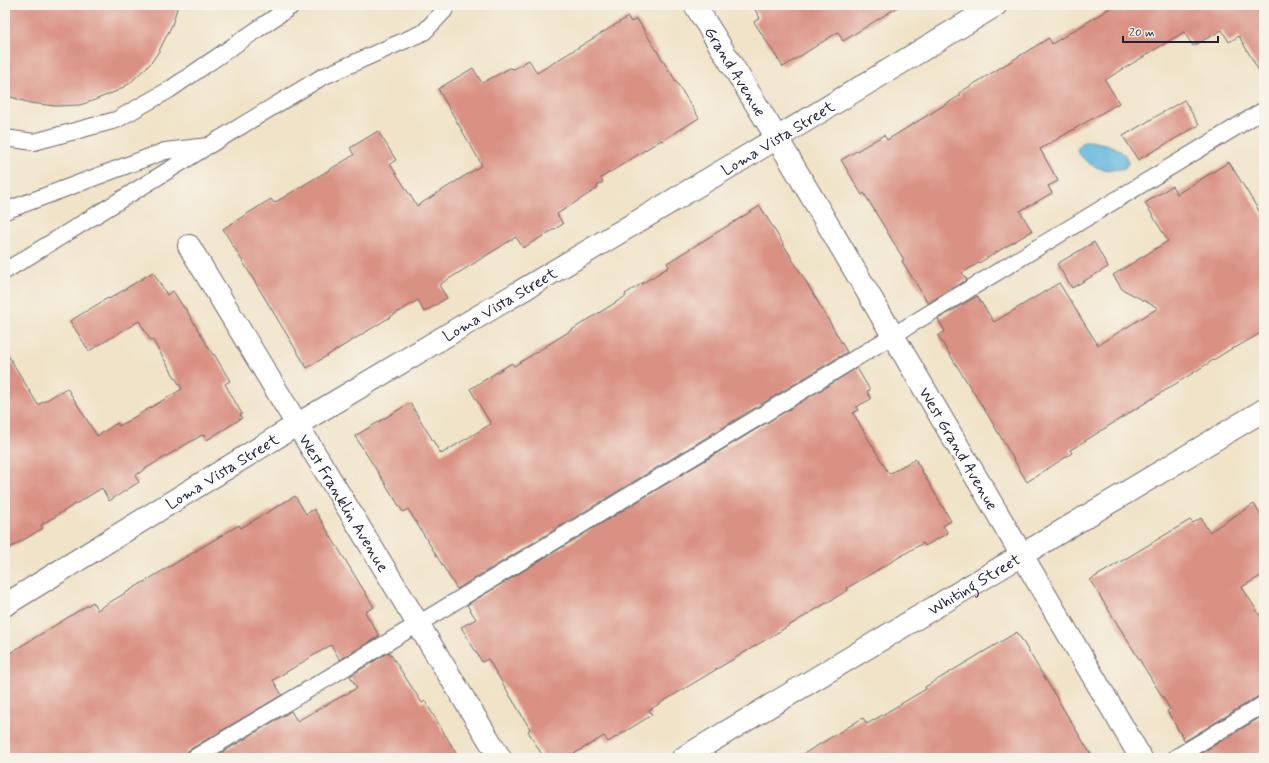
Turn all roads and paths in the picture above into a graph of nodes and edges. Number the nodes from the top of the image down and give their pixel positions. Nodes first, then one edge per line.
1 (293, 5) edge
2 (446, 5) edge
3 (695, 5) edge
4 (996, 5) edge
5 (1264, 110) edge
6 (5, 138) edge
7 (777, 138) junction
8 (208, 146) junction
9 (5, 211) edge
10 (189, 246) dead end
11 (5, 271) edge
12 (894, 335) junction
13 (1264, 410) edge
14 (298, 424) junction
15 (1023, 556) junction
16 (5, 605) edge
17 (418, 624) junction
18 (1264, 704) edge
19 (194, 758) edge
20 (500, 758) edge
21 (683, 758) edge
22 (1141, 758) edge
23 (1175, 758) edge

1 - 6 lane
2 - 8 lane
3 - 7 street, Grand Avenue
4 - 7 street, Loma Vista Street
5 - 12 lane
7 - 12 street, West Grand Avenue
7 - 14 street, Loma Vista Street
8 - 9 lane
8 - 11 lane
10 - 14 street, West Franklin Avenue
12 - 15 street, West Grand Avenue
12 - 17 lane
13 - 15 street, Whiting Street
14 - 16 street, Loma Vista Street
14 - 17 street, West Franklin Avenue
15 - 21 street, Whiting Street
15 - 22 street, West Grand Avenue
17 - 19 lane
17 - 20 street, West Franklin Avenue
18 - 23 lane

